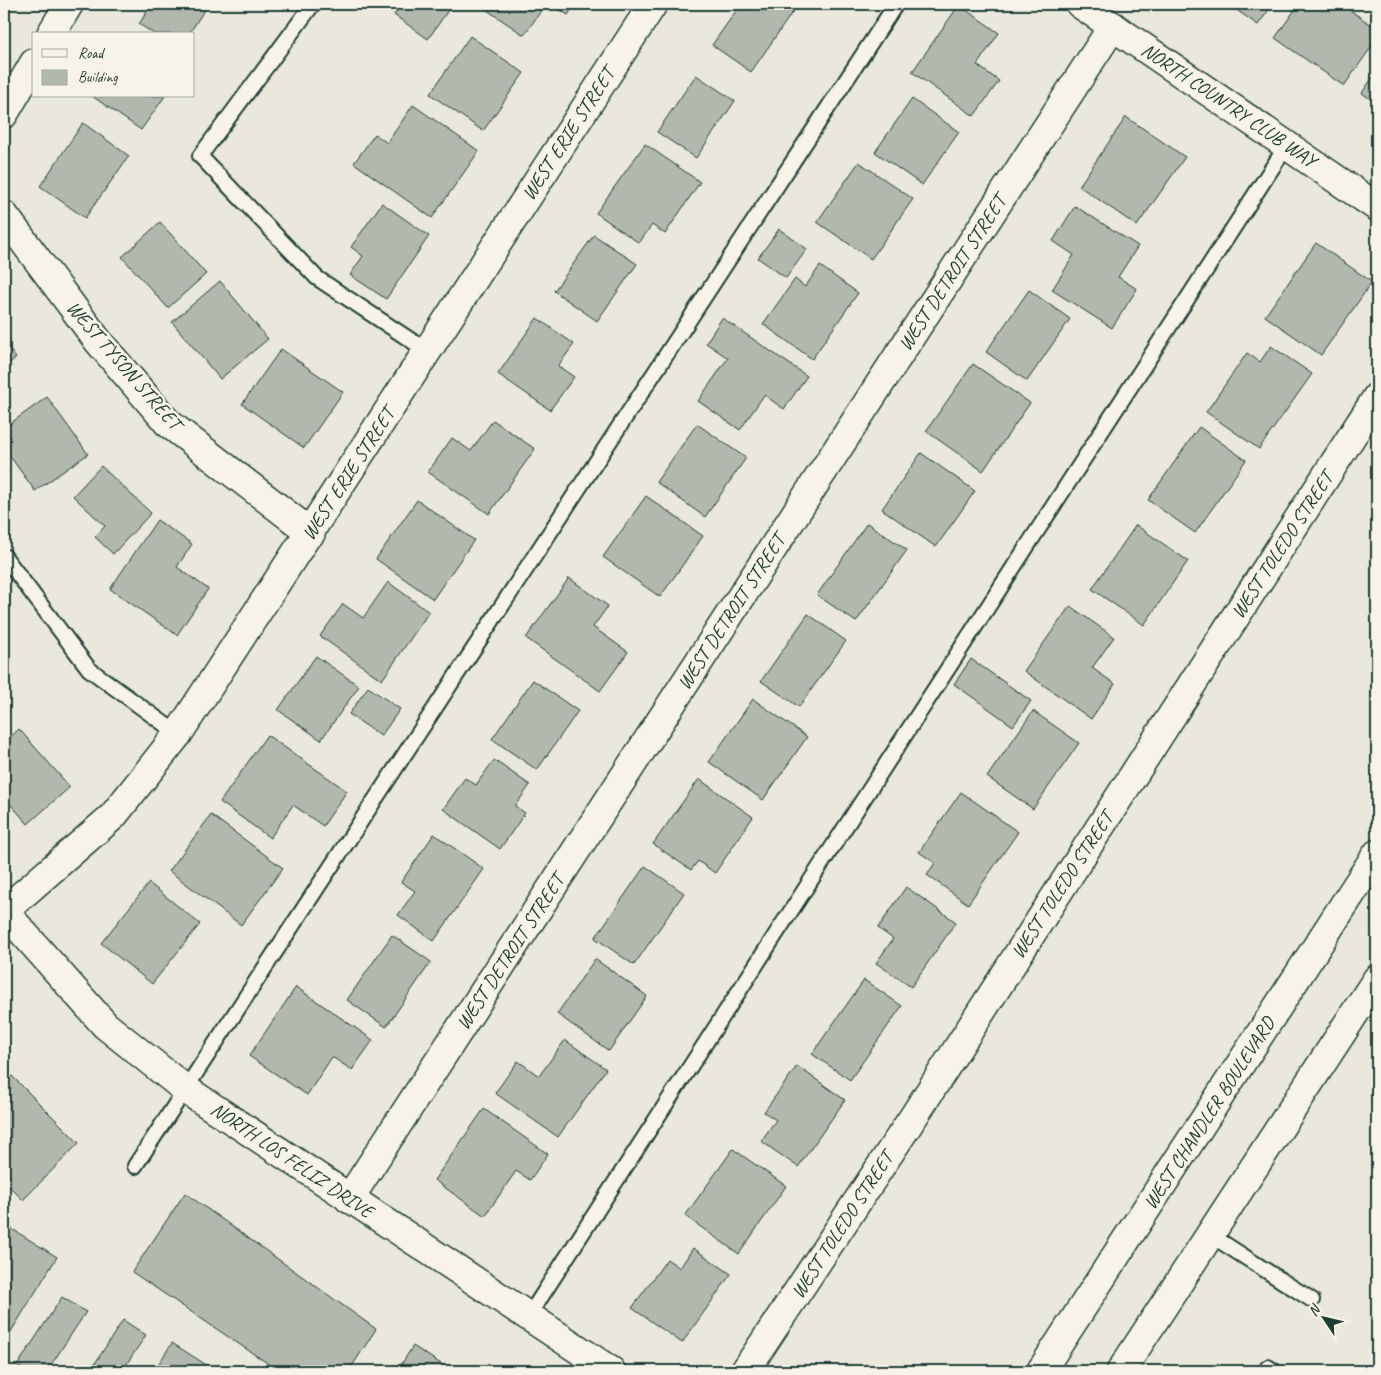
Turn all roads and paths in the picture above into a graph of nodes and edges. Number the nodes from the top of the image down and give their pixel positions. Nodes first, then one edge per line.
1 (69, 4) edge
2 (313, 4) edge
3 (653, 4) edge
4 (896, 4) edge
5 (1080, 4) edge
6 (1113, 26) junction
7 (52, 32) edge
8 (32, 66) edge
9 (4, 114) edge
10 (1287, 145) junction
11 (1377, 207) edge
12 (4, 215) edge
13 (427, 351) junction
14 (1377, 397) edge
15 (311, 534) junction
16 (4, 556) edge
17 (178, 734) junction
18 (1377, 854) edge
19 (4, 911) edge
20 (1377, 979) edge
21 (185, 1089) junction
22 (134, 1166) dead end
23 (349, 1199) junction
24 (1209, 1234) junction
25 (1312, 1300) dead end
26 (528, 1317) junction
27 (611, 1371) edge
28 (745, 1371) edge
29 (1041, 1371) edge
30 (1121, 1371) edge

1 - 7 street
2 - 13 lane
3 - 13 street, WEST ERIE STREET
4 - 21 lane
5 - 6 street, NORTH COUNTRY CLUB WAY
6 - 10 street, NORTH COUNTRY CLUB WAY
6 - 23 street, WEST DETROIT STREET
8 - 9 street
10 - 11 street, NORTH COUNTRY CLUB WAY
10 - 26 lane
12 - 15 street, WEST TYSON STREET
13 - 15 street, WEST ERIE STREET
14 - 28 street, WEST TOLEDO STREET
15 - 17 street, WEST ERIE STREET
16 - 17 lane
17 - 19 street, WEST ERIE STREET
18 - 29 street, WEST CHANDLER BOULEVARD
19 - 21 street, NORTH LOS FELIZ DRIVE
20 - 24 street
21 - 22 lane
21 - 23 street, NORTH LOS FELIZ DRIVE
23 - 26 street, NORTH LOS FELIZ DRIVE
24 - 25 lane
24 - 30 street
26 - 27 street, NORTH LOS FELIZ DRIVE

